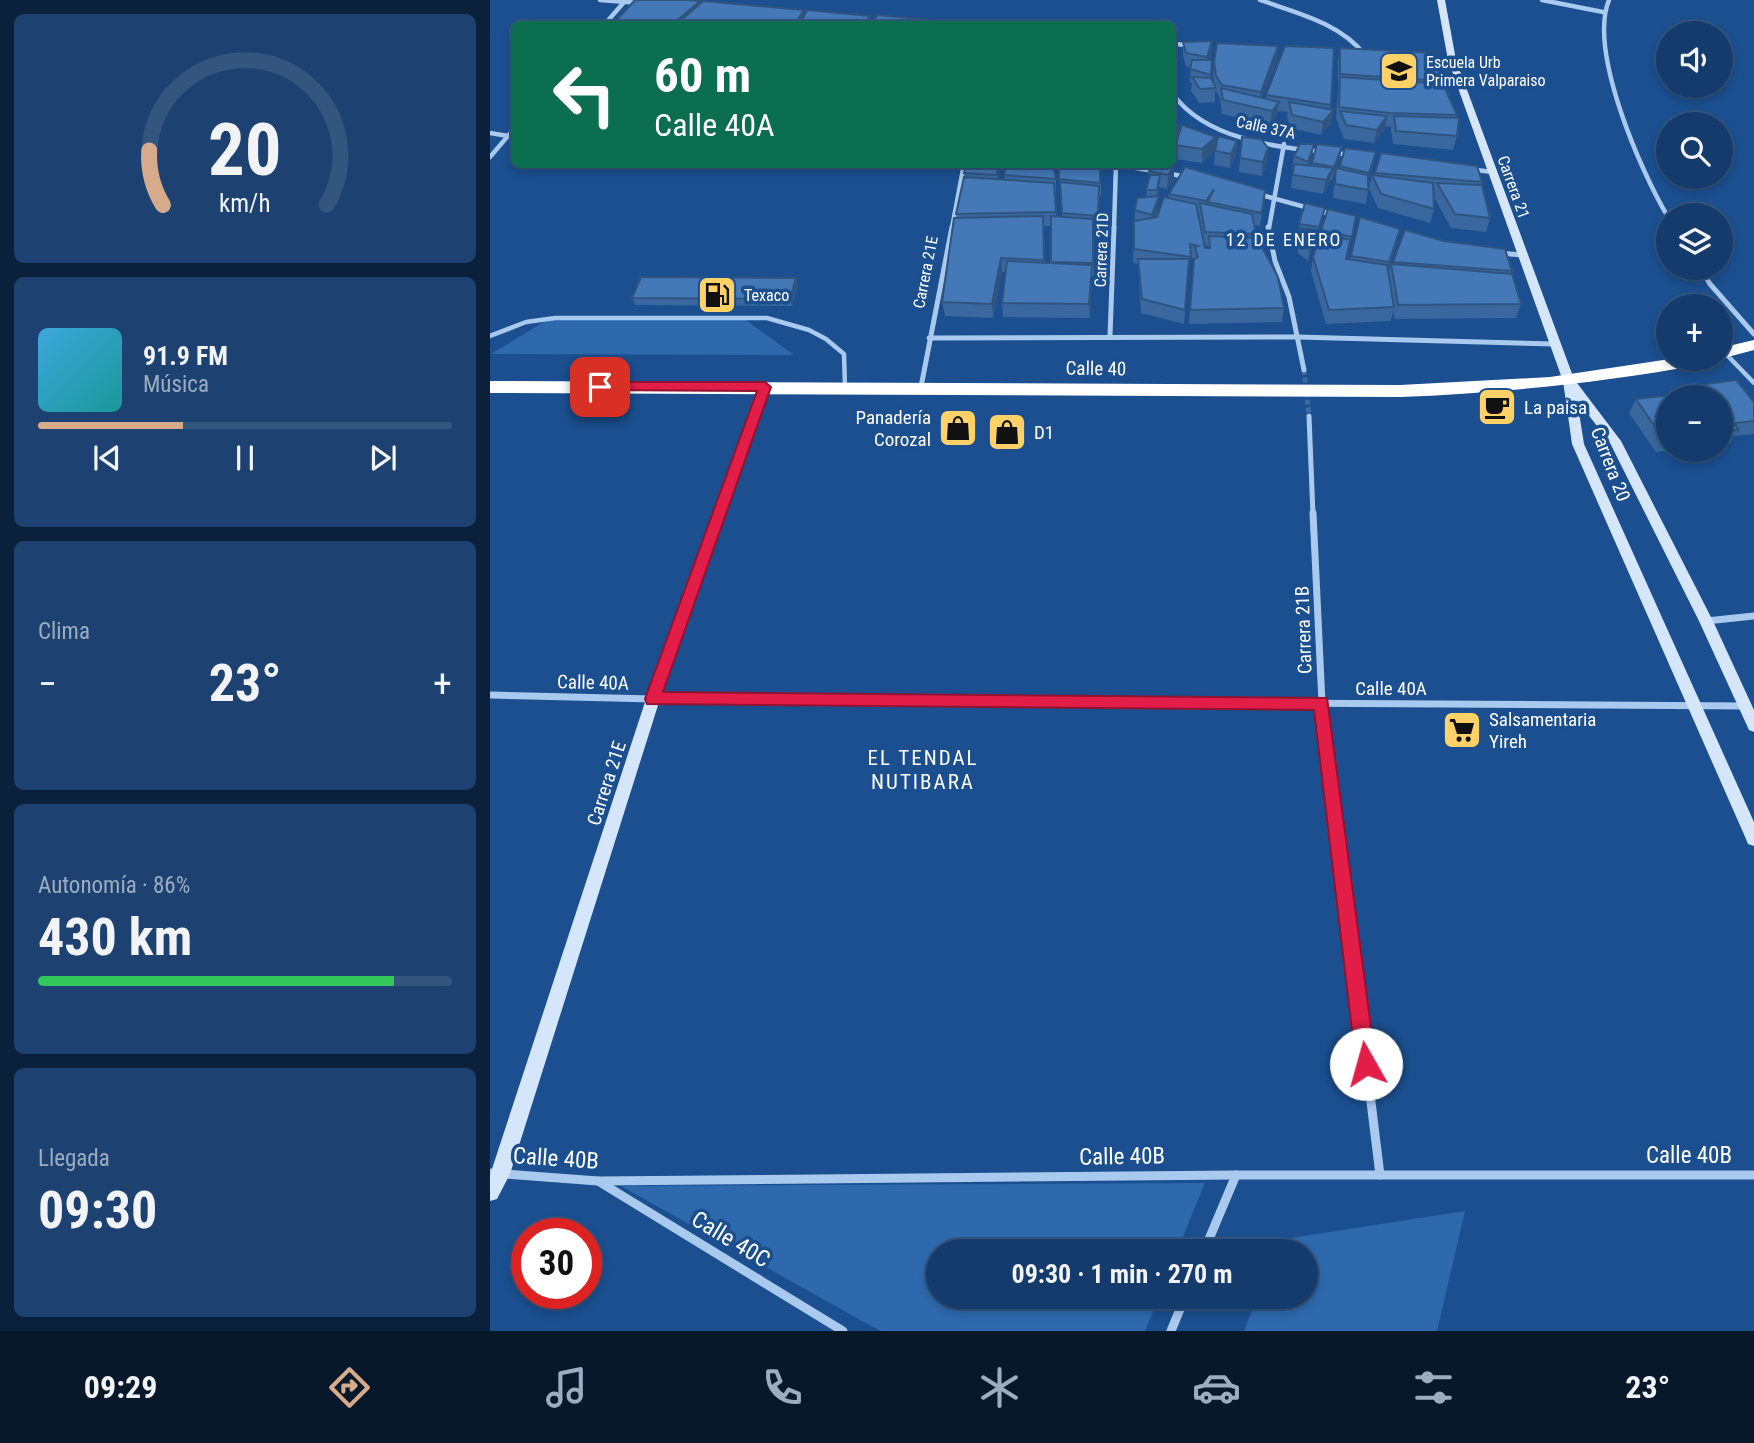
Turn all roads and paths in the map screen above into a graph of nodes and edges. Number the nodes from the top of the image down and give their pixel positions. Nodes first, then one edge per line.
1 (600, 0) edge
2 (1260, 0) edge
3 (1441, 0) edge
4 (1542, 0) edge
5 (1609, 0) edge
6 (625, 1) edge
7 (648, 4) edge
8 (1603, 12) junction
9 (608, 21) edge
10 (1176, 44) edge
11 (1200, 45) edge
12 (1352, 55) edge
13 (1366, 56) junction
14 (1378, 56) edge
15 (1427, 59) edge
16 (1452, 60) junction
17 (1176, 103) edge
18 (511, 132) edge
19 (490, 134) edge
20 (508, 135) junction
21 (1284, 144) junction
22 (1362, 156) edge
23 (490, 158) edge
24 (963, 168) edge
25 (1115, 168) edge
26 (1132, 168) edge
27 (1466, 169) edge
28 (1492, 172) junction
29 (1190, 178) edge
30 (1250, 192) edge
31 (1272, 198) junction
32 (1660, 203) edge
33 (1336, 216) edge
34 (1496, 253) edge
35 (1522, 255) junction
36 (1708, 280) edge
37 (1754, 334) edge
38 (1110, 336) junction
39 (490, 337) edge
40 (1298, 337) junction
41 (929, 338) junction
42 (1554, 344) junction
43 (1754, 345) edge
44 (1733, 351) edge
45 (1733, 364) edge
46 (1656, 366) edge
47 (1304, 370) tunnel mouth
48 (1569, 381) junction
49 (1754, 383) edge
50 (490, 387) edge
51 (765, 387) junction
52 (845, 387) junction
53 (921, 387) junction
54 (1309, 416) tunnel mouth
55 (1754, 616) edge
56 (1706, 621) junction
57 (490, 695) edge
58 (653, 699) junction
59 (1322, 703) junction
60 (1694, 706) junction
61 (1745, 706) junction
62 (1754, 726) edge
63 (1754, 839) edge
64 (496, 1173) edge
65 (1236, 1175) junction
66 (1380, 1175) junction
67 (1754, 1175) edge
68 (598, 1181) junction
69 (490, 1192) edge
70 (1209, 1239) edge
71 (1180, 1309) edge
72 (843, 1331) edge
73 (1171, 1331) edge

1 - 6 street
2 - 13 street
3 - 16 street, Carrera 21
4 - 8 street
5 - 8 street
6 - 7 street
6 - 9 street
8 - 32 street
10 - 11 street
12 - 13 street
13 - 14 street
15 - 16 street
16 - 28 street, Carrera 21
17 - 21 street, Calle 37A
18 - 20 street
19 - 20 street
20 - 23 street
21 - 22 street, Calle 37A
21 - 31 street
24 - 41 street, Carrera 21E
25 - 38 street, Carrera 21D
26 - 29 street
27 - 28 street
28 - 35 street, Carrera 21
30 - 31 street
31 - 33 street
31 - 40 street
34 - 35 street
35 - 42 street, Carrera 21
36 - 37 street
38 - 40 street
38 - 41 street
39 - 52 lane
40 - 42 street
40 - 47 street
41 - 53 street, Carrera 21E
42 - 48 street, Carrera 21
43 - 44 highway
45 - 49 lane
46 - 48 highway, Calle 40
48 - 53 highway, Calle 40
48 - 56 street, Carrera 20
48 - 60 street, Carrera 20
50 - 51 highway, Calle 40
51 - 52 highway, Calle 40
51 - 58 street, Carrera 21E
52 - 53 highway, Calle 40
54 - 59 street, Carrera 21B
55 - 56 street
56 - 61 street, Carrera 20
57 - 58 street, Calle 40A
58 - 59 street, Calle 40A
58 - 64 street, Carrera 21E
59 - 60 street, Calle 40A
59 - 66 street, Carrera 21B
60 - 61 street, Calle 40A
60 - 63 street, Carrera 20
61 - 62 street, Carrera 20
64 - 68 street, Calle 40B
64 - 69 street, Carrera 21E
65 - 66 street, Calle 40B
65 - 68 street, Calle 40B
65 - 70 street
66 - 67 street, Calle 40B
68 - 72 street, Calle 40C
71 - 73 street

